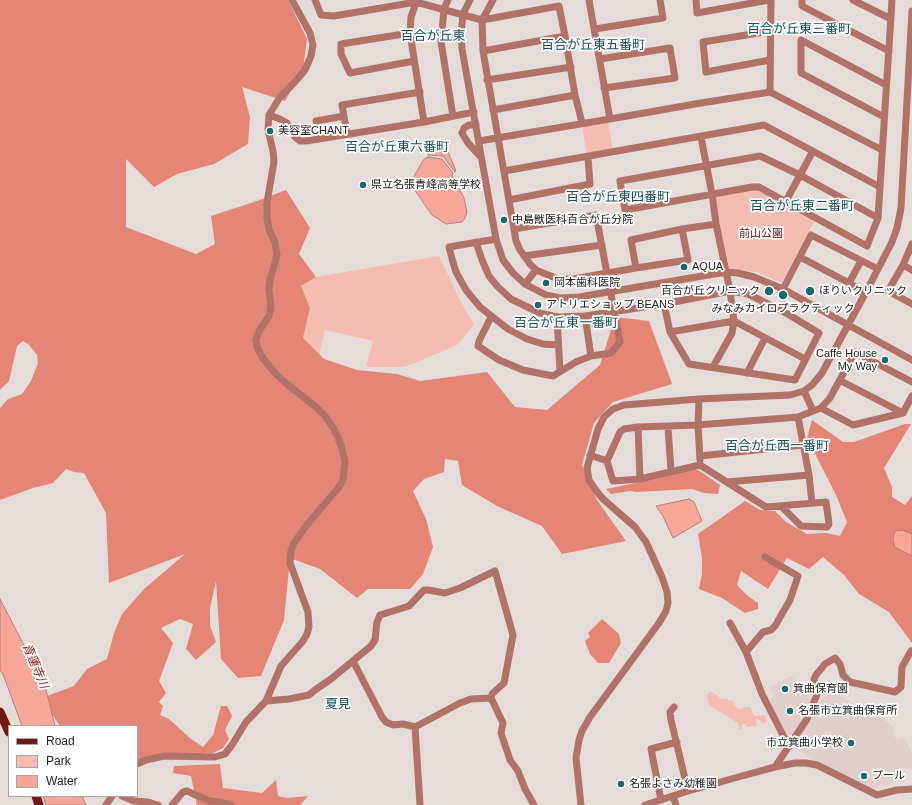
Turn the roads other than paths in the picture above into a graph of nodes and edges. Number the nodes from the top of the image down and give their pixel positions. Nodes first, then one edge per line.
1 (292, 0) edge
2 (314, 0) edge
3 (448, 0) edge
4 (470, 0) edge
5 (493, 0) edge
6 (591, 0) edge
7 (660, 0) edge
8 (696, 0) edge
9 (770, 0) edge
10 (802, 0) edge
11 (853, 0) edge
12 (892, 0) edge
13 (416, 1) edge
14 (444, 9) junction
15 (912, 11) edge
16 (463, 14) junction
17 (891, 19) junction
18 (482, 20) junction
19 (595, 30) junction
20 (771, 31) junction
21 (410, 33) junction
22 (565, 36) junction
23 (483, 51) junction
24 (889, 51) junction
25 (600, 59) junction
26 (770, 60) junction
27 (414, 61) junction
28 (570, 67) junction
29 (488, 80) junction
30 (886, 84) junction
31 (604, 88) junction
32 (420, 92) junction
33 (770, 92) junction
34 (575, 94) junction
35 (493, 110) junction
36 (474, 112) junction
37 (269, 115) junction
38 (344, 116) junction
39 (453, 116) junction
40 (884, 117) junction
41 (610, 119) junction
42 (316, 121) dead end
43 (424, 122) junction
44 (582, 123) junction
45 (476, 125) junction
46 (909, 133) edge
47 (347, 134) junction
48 (701, 136) junction
49 (497, 138) junction
50 (479, 141) junction
51 (882, 150) junction
52 (812, 151) junction
53 (482, 157) junction
54 (588, 157) junction
55 (707, 165) junction
56 (504, 171) junction
57 (800, 175) junction
58 (880, 187) junction
59 (712, 194) junction
60 (509, 200) junction
61 (786, 202) junction
62 (878, 218) junction
63 (716, 224) junction
64 (514, 229) junction
65 (682, 229) junction
66 (496, 239) junction
67 (476, 242) junction
68 (912, 244) edge
69 (602, 245) junction
70 (524, 256) junction
71 (800, 257) junction
72 (861, 261) junction
73 (903, 265) junction
74 (636, 268) junction
75 (878, 269) junction
76 (536, 270) junction
77 (912, 270) edge
78 (726, 272) junction
79 (607, 273) junction
80 (849, 283) junction
81 (525, 284) junction
82 (783, 289) junction
83 (611, 291) junction
84 (730, 291) junction
85 (866, 292) junction
86 (664, 304) junction
87 (912, 304) edge
88 (614, 311) junction
89 (585, 316) junction
90 (491, 317) junction
91 (558, 317) junction
92 (734, 321) junction
93 (848, 325) junction
94 (670, 332) junction
95 (765, 338) junction
96 (558, 345) junction
97 (591, 356) junction
98 (805, 359) junction
99 (912, 360) edge
100 (713, 367) junction
101 (560, 371) junction
102 (747, 373) junction
103 (840, 381) junction
104 (912, 382) edge
105 (804, 391) junction
106 (912, 396) edge
107 (700, 399) junction
108 (821, 408) junction
109 (813, 411) junction
110 (903, 413) junction
111 (798, 418) junction
112 (698, 425) junction
113 (638, 427) junction
114 (668, 427) junction
115 (803, 445) junction
116 (590, 455) junction
117 (700, 456) junction
118 (607, 461) junction
119 (700, 465) junction
120 (671, 471) junction
121 (809, 475) junction
122 (640, 479) junction
123 (726, 482) junction
124 (812, 503) junction
125 (782, 506) junction
126 (766, 557) dead end
127 (730, 623) dead end
128 (746, 652) junction
129 (912, 652) edge
130 (353, 661) junction
131 (491, 698) junction
132 (266, 701) junction
133 (674, 707) dead end
134 (0, 712) edge
135 (415, 727) junction
136 (8, 730) edge
137 (677, 742) junction
138 (789, 747) junction
139 (138, 764) edge
140 (776, 766) junction
141 (912, 789) edge
142 (688, 791) junction
143 (673, 796) junction
144 (124, 797) edge
145 (661, 800) junction
146 (158, 805) edge
147 (172, 805) edge
148 (231, 805) edge
149 (420, 805) edge
150 (534, 805) edge
151 (581, 805) edge
152 (645, 805) edge
153 (676, 805) edge

1 - 37 street
2 - 13 street
3 - 14 street
4 - 16 street
5 - 18 street
6 - 19 street
7 - 19 street
8 - 9 street
9 - 20 street
10 - 24 street
11 - 17 street
12 - 17 street
13 - 14 street
13 - 21 street
14 - 16 street
14 - 39 street
15 - 46 street
16 - 18 street
16 - 36 street
17 - 24 street
18 - 22 street
18 - 23 street
19 - 25 street
20 - 26 street
20 - 26 street
21 - 27 street
21 - 27 street
22 - 23 street
22 - 28 street
23 - 29 street
24 - 30 street
25 - 31 street
25 - 31 street
26 - 33 street
27 - 32 street
28 - 29 street
28 - 34 street
29 - 35 street
30 - 40 street
30 - 40 street
31 - 41 street
32 - 38 street
32 - 43 street
33 - 41 street
33 - 51 street
34 - 35 street
34 - 44 street
35 - 49 street
36 - 39 street
36 - 45 street
37 - 47 street
37 - 132 street
38 - 42 street
38 - 47 street
39 - 43 street
40 - 51 street
41 - 44 street
43 - 47 street
44 - 49 street
45 - 50 street
45 - 53 street
46 - 75 street
48 - 52 street
48 - 54 street
48 - 55 street
49 - 50 street
49 - 56 street
50 - 53 street
51 - 58 street
52 - 57 street
52 - 58 street
53 - 66 street
54 - 56 street
54 - 60 street
55 - 57 street
55 - 59 street
55 - 59 street
56 - 60 street
57 - 61 street
57 - 62 street
58 - 62 street
59 - 61 street
59 - 63 street
60 - 64 street
61 - 62 street
63 - 65 street
63 - 78 street
64 - 69 street
64 - 70 street
65 - 74 street
65 - 74 street
66 - 67 street
66 - 81 street
67 - 90 street
67 - 91 street
68 - 73 street
69 - 70 street
69 - 79 street
70 - 76 street
71 - 72 street
71 - 80 street
71 - 82 street
72 - 75 street
72 - 80 street
73 - 77 street
73 - 87 street
74 - 79 street
75 - 85 street
76 - 79 street
76 - 81 street
78 - 82 street
78 - 83 street
78 - 84 street
79 - 83 street
80 - 85 street
81 - 83 street
82 - 93 street
83 - 88 street
84 - 86 street
84 - 92 street
84 - 98 street
85 - 93 street
86 - 88 street
86 - 94 street
88 - 89 street
88 - 97 street
89 - 91 street
89 - 97 street
90 - 96 street
90 - 101 street
91 - 96 street
92 - 94 street
92 - 95 street
92 - 100 street
93 - 99 street
93 - 105 street
94 - 100 street
95 - 98 street
95 - 102 street
96 - 101 street
97 - 101 street
98 - 102 street
100 - 102 street
103 - 104 street
103 - 108 street
103 - 110 street
105 - 107 street
105 - 109 street
106 - 110 street
107 - 112 street
107 - 116 street
108 - 109 street
108 - 110 street
109 - 111 street
111 - 112 street
111 - 115 street
112 - 114 street
112 - 117 street
113 - 114 street
113 - 118 street
113 - 122 street
114 - 120 street
115 - 117 street
115 - 121 street
116 - 118 street
116 - 151 street
117 - 119 street
118 - 122 street
119 - 120 street
119 - 123 street
120 - 122 street
121 - 123 street
121 - 124 street
123 - 125 street
124 - 125 street
124 - 125 street
126 - 128 street
127 - 128 street
128 - 138 street
129 - 138 street
130 - 131 street
130 - 132 street
130 - 135 street
131 - 135 street
131 - 150 street
132 - 139 street
133 - 137 street
134 - 136 main road
135 - 149 street
137 - 142 street
137 - 145 street
138 - 140 street
140 - 141 street
140 - 142 street
142 - 143 street
143 - 145 street
143 - 153 street
144 - 146 street
145 - 152 street
147 - 148 street

